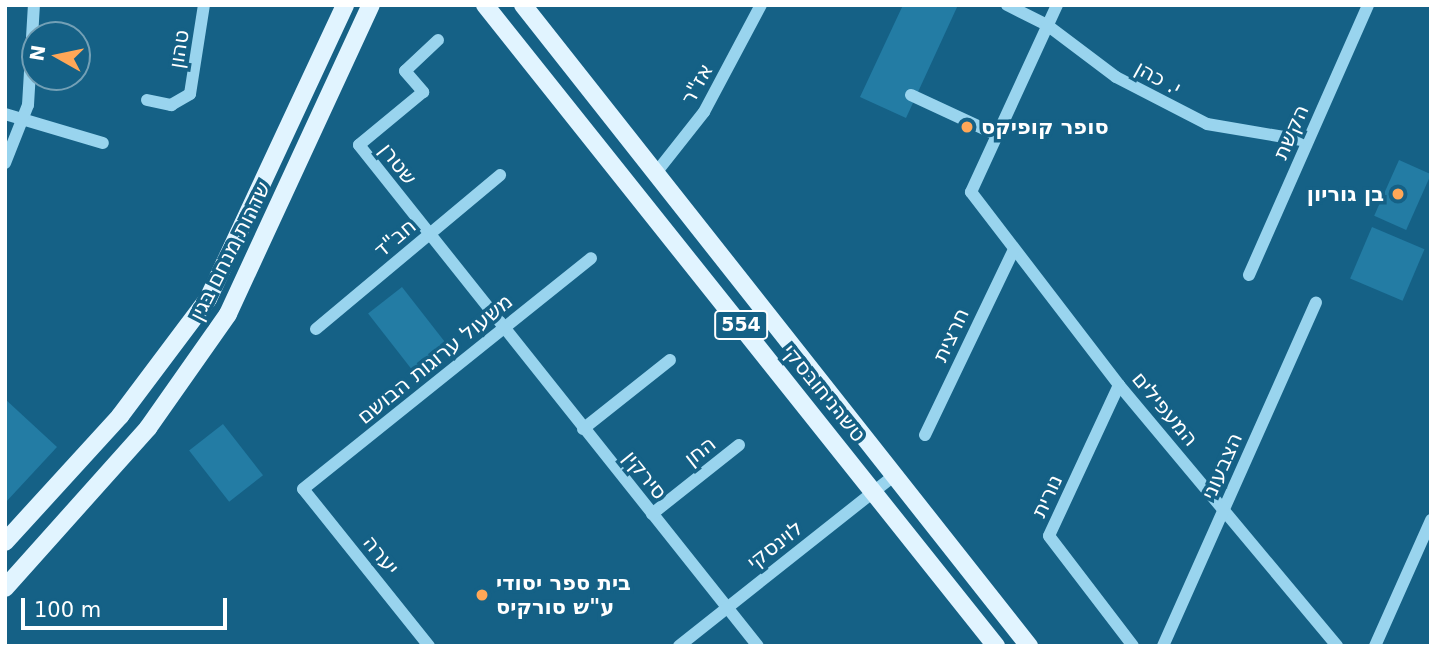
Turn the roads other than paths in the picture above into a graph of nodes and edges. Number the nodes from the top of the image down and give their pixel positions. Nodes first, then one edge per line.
1 (34, 5) edge
2 (204, 5) edge
3 (345, 5) edge
4 (371, 5) edge
5 (485, 5) edge
6 (523, 5) edge
7 (761, 5) edge
8 (1007, 5) edge
9 (1056, 5) edge
10 (1368, 5) edge
11 (1047, 25) junction
12 (438, 40) dead end
13 (911, 95) dead end
14 (147, 100) dead end
15 (5, 114) edge
16 (23, 118) junction
17 (997, 135) junction
18 (1308, 141) junction
19 (103, 143) dead end
20 (5, 163) edge
21 (655, 174) junction
22 (500, 176) dead end
23 (429, 234) junction
24 (1013, 251) junction
25 (591, 258) dead end
26 (1249, 275) dead end
27 (1315, 302) dead end
28 (316, 329) dead end
29 (503, 329) junction
30 (670, 360) dead end
31 (1119, 385) junction
32 (583, 429) junction
33 (925, 435) dead end
34 (739, 445) dead end
35 (895, 475) junction
36 (303, 489) joint
37 (874, 491) junction
38 (1223, 511) junction
39 (652, 514) junction
40 (1430, 525) edge
41 (5, 542) edge
42 (5, 588) edge
43 (727, 608) junction
44 (429, 646) edge
45 (679, 646) edge
46 (758, 646) edge
47 (996, 646) edge
48 (1029, 646) edge
49 (1133, 646) edge
50 (1163, 646) edge
51 (1336, 646) edge
52 (1375, 646) edge

1 - 16 street
2 - 14 street, טהון
3 - 41 main road, שדרות מנחם בגין
4 - 42 main road, שדרות מנחם בגין
5 - 37 main road, טשרניחובסקי / 554
6 - 21 main road, טשרניחובסקי / 554
7 - 21 street, אז"ר
8 - 11 street, י. כהן
9 - 11 street
10 - 18 street, הקשת
11 - 17 street
11 - 18 street, י. כהן
12 - 23 street, שטרן
13 - 17 street
15 - 16 street
16 - 19 street
16 - 20 street
17 - 24 street, המעפילים
18 - 26 street, הקשת
21 - 35 main road, טשרניחובסקי / 554
22 - 23 street, חב"ד
23 - 28 street, חב"ד
23 - 29 street, שטרן
24 - 31 street, המעפילים
24 - 33 street, חרצית
25 - 29 street, משעול ערוגות הבושם
27 - 38 street, הצבעוני
29 - 32 street, סירקין
29 - 36 street, משעול ערוגות הבושם
30 - 32 street
31 - 38 street, המעפילים
31 - 49 street, נורית
32 - 39 street, סירקין
34 - 39 street, החן
35 - 37 street, לוינסקי
35 - 48 main road, טשרניחובסקי / 554
36 - 44 street, יערה
37 - 43 street, לוינסקי
37 - 47 main road, טשרניחובסקי / 554
38 - 50 street, הצבעוני
38 - 51 street, המעפילים
39 - 43 street, סירקין
40 - 52 street
43 - 45 street, לוינסקי
43 - 46 street, סירקין

